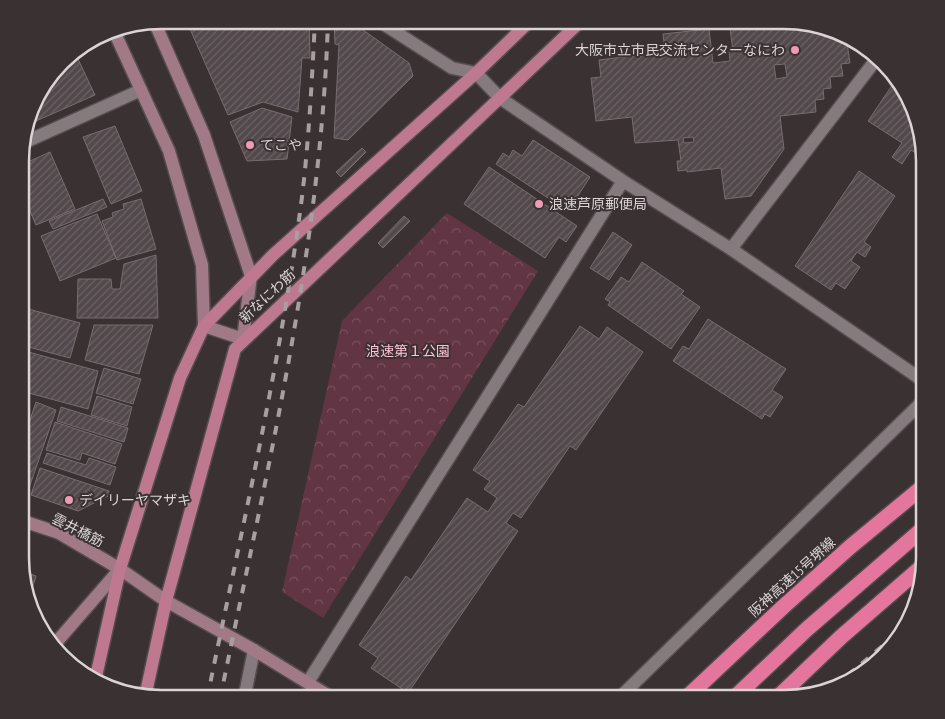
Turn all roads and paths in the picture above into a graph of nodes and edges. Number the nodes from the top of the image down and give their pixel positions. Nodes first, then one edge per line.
1 (158, 29) edge
2 (391, 29) edge
3 (522, 29) edge
4 (573, 29) edge
5 (117, 37) edge
6 (873, 64) edge
7 (476, 73) junction
8 (141, 90) junction
9 (500, 98) junction
10 (31, 140) edge
11 (623, 181) junction
12 (731, 249) junction
13 (251, 276) junction
14 (204, 326) junction
15 (243, 339) junction
16 (916, 376) edge
17 (916, 408) edge
18 (916, 493) edge
19 (29, 523) edge
20 (916, 535) edge
21 (120, 570) junction
22 (915, 572) edge
23 (166, 601) junction
24 (58, 640) edge
25 (254, 650) junction
26 (97, 673) edge
27 (308, 682) junction
28 (147, 689) edge
29 (246, 690) edge
30 (320, 690) edge
31 (627, 690) edge
32 (696, 690) edge
33 (743, 690) edge
34 (786, 690) edge

1 - 13 street
2 - 7 street
3 - 7 main road, 新なにわ筋
4 - 9 main road, 新なにわ筋
5 - 8 street
6 - 12 street
7 - 9 street
7 - 13 main road, 新なにわ筋
8 - 10 street
8 - 14 street
9 - 11 street
9 - 15 main road, 新なにわ筋
11 - 12 street
11 - 27 street
12 - 16 street
13 - 14 main road, 新なにわ筋
13 - 15 street
14 - 15 street
14 - 21 main road, 新なにわ筋
15 - 23 main road, 新なにわ筋
17 - 31 street
18 - 32 highway, 阪神高速15号堺線
19 - 21 street, 雲井橋筋
20 - 33 highway
21 - 23 street, 雲井橋筋
21 - 24 street
21 - 26 main road, 新なにわ筋
22 - 34 highway
23 - 25 street, 雲井橋筋
23 - 28 main road, 新なにわ筋
25 - 27 street, 雲井橋筋
25 - 29 street
27 - 30 street, 雲井橋筋

